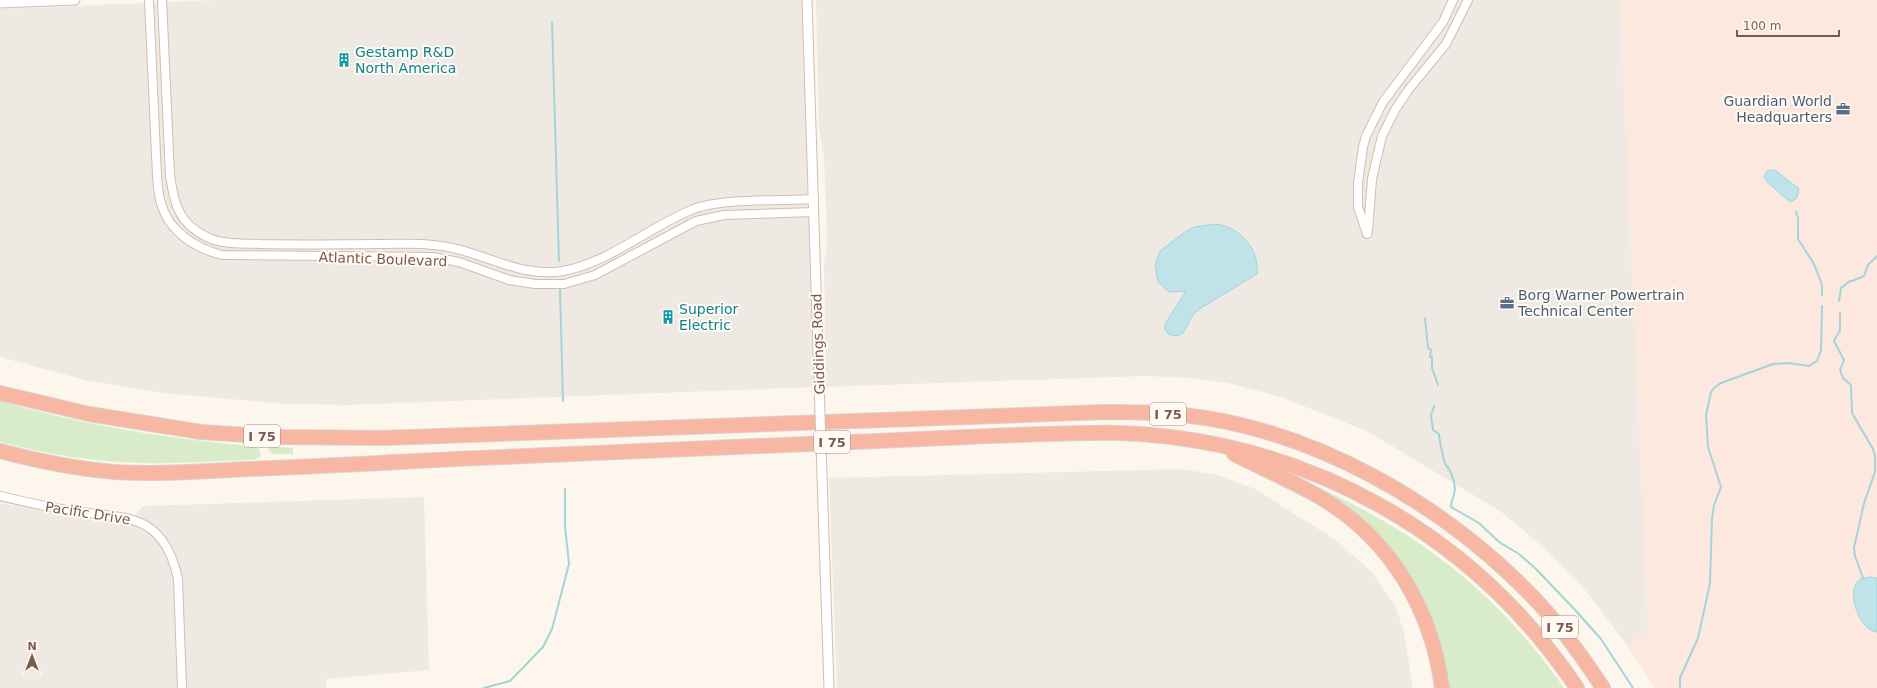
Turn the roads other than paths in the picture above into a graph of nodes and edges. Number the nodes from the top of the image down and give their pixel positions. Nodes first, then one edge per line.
1 (75, 0) edge
2 (149, 0) edge
3 (162, 0) edge
4 (807, 0) edge
5 (1453, 0) edge
6 (1468, 0) edge
7 (0, 3) edge
8 (814, 199) junction
9 (814, 212) junction
10 (0, 392) edge
11 (1214, 444) junction
12 (0, 451) edge
13 (0, 496) edge
14 (182, 688) edge
15 (829, 688) edge
16 (1442, 688) edge
17 (1577, 688) edge
18 (1603, 688) edge

1 - 7 street
2 - 9 street, Atlantic Boulevard
3 - 8 street, Atlantic Boulevard
4 - 8 street, Giddings Road
5 - 6 street
8 - 9 street, Giddings Road
9 - 15 street, Giddings Road, bridge
10 - 18 highway, I 75
11 - 12 highway, I 75
11 - 16 highway
11 - 17 highway, I 75
13 - 14 street, Pacific Drive

